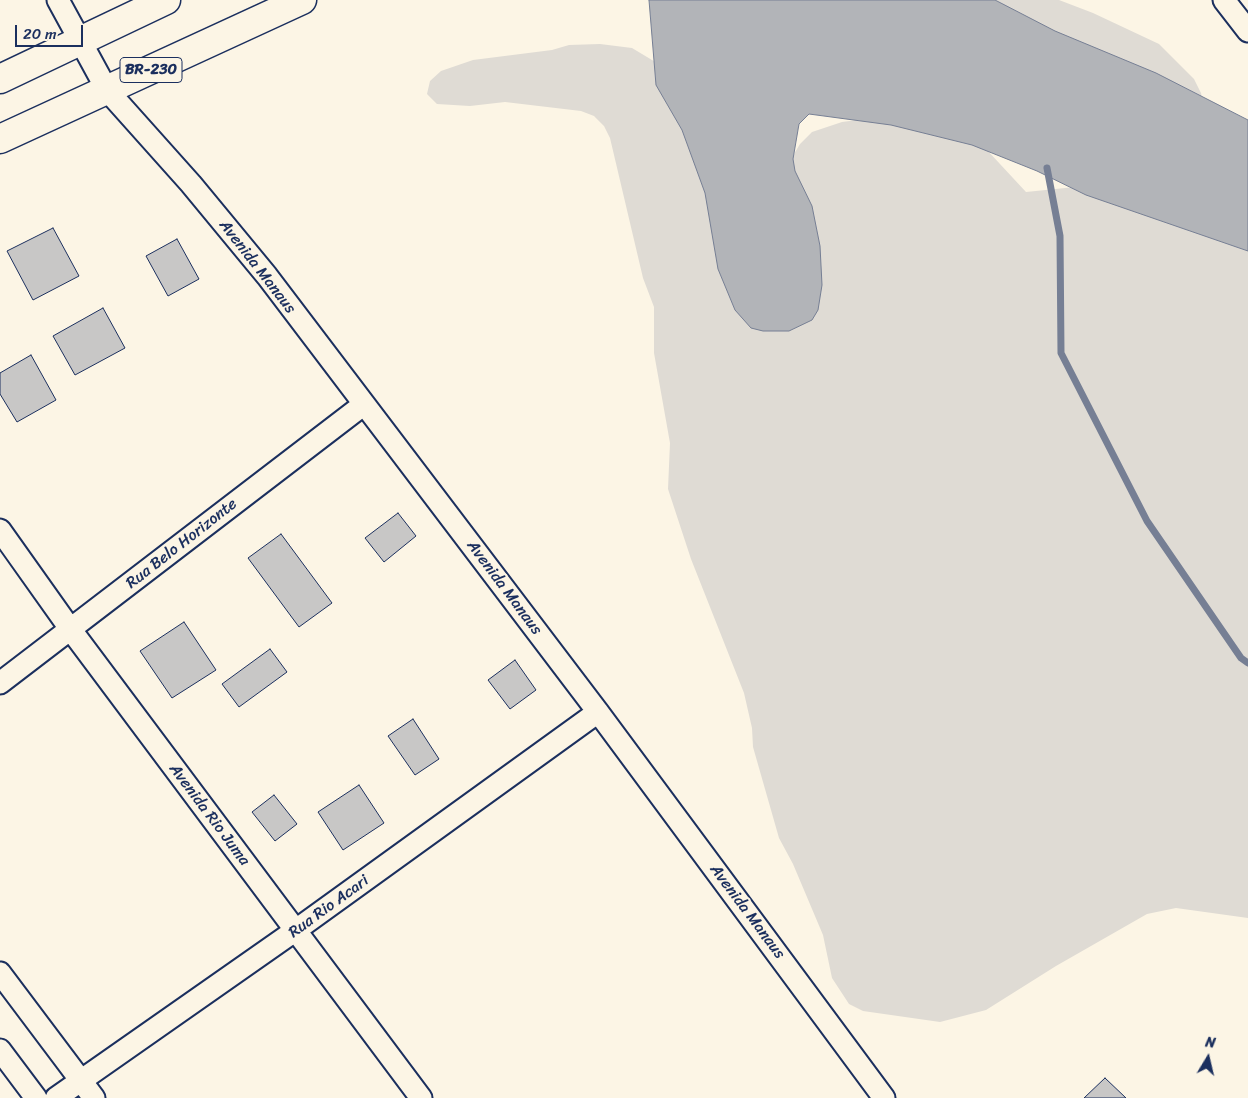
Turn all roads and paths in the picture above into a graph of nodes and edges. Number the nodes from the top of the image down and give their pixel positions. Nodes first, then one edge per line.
1 (58, 0) edge
2 (166, 0) edge
3 (302, 0) edge
4 (1224, 0) edge
5 (1248, 31) edge
6 (79, 41) junction
7 (0, 79) edge
8 (108, 90) junction
9 (0, 139) edge
10 (363, 405) junction
11 (0, 530) edge
12 (71, 630) junction
13 (0, 683) edge
14 (598, 712) junction
15 (296, 930) junction
16 (0, 973) edge
17 (0, 1050) edge
18 (88, 1090) edge
19 (36, 1098) edge
20 (56, 1098) edge
21 (421, 1098) edge
22 (884, 1098) edge

1 - 6 street, Avenida Manaus
2 - 6 main road
3 - 8 main road, BR-230
4 - 5 street
6 - 7 main road
6 - 8 street, Avenida Manaus
8 - 9 main road, BR-230
8 - 10 street, Avenida Manaus
10 - 12 street, Rua Belo Horizonte
10 - 14 street, Avenida Manaus
11 - 12 street, Avenida Rio Juma
12 - 13 street, Rua Belo Horizonte
12 - 15 street, Avenida Rio Juma
14 - 15 street, Rua Rio Acari
14 - 22 street, Avenida Manaus
15 - 18 street, Rua Rio Acari
15 - 21 street, Avenida Rio Juma
16 - 18 street
17 - 19 street
18 - 20 street, Rua Rio Acari

